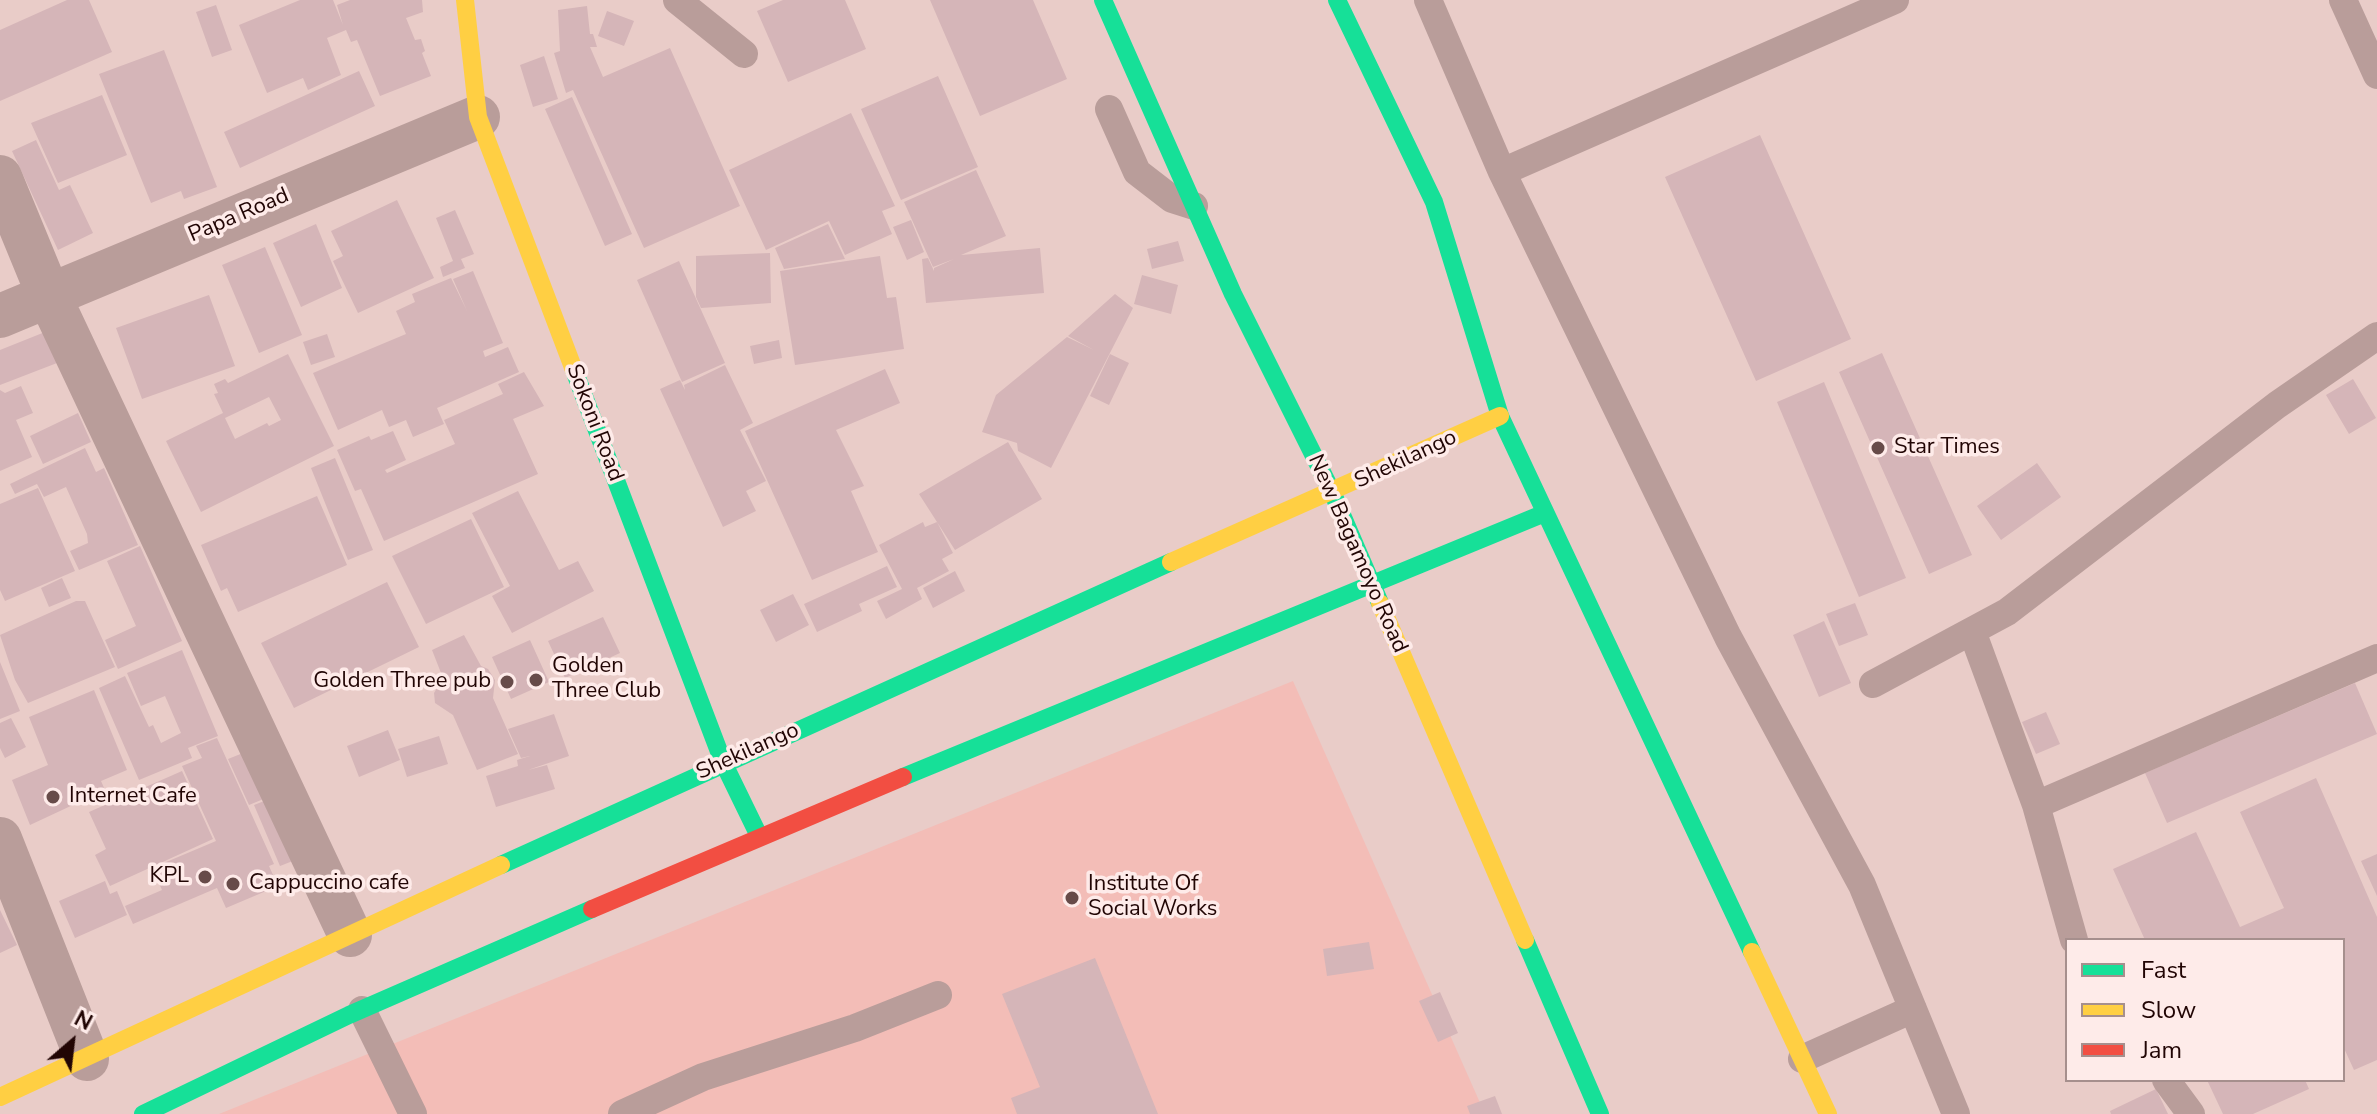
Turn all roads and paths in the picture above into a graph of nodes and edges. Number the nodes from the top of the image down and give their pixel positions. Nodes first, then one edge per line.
1 (465, 0) edge
2 (677, 0) edge
3 (1103, 0) edge
4 (1337, 0) edge
5 (1428, 0) edge
6 (1895, 0) edge
7 (2343, 0) edge
8 (744, 54) dead end
9 (2377, 75) edge
10 (1109, 109) dead end
11 (478, 117) junction
12 (1502, 172) junction
13 (0, 177) edge
14 (1194, 206) junction
15 (49, 296) junction
16 (0, 316) edge
17 (2377, 336) edge
18 (1500, 416) junction
19 (1333, 494) junction
20 (1545, 513) junction
21 (1372, 584) junction
22 (1972, 631) junction
23 (2377, 658) edge
24 (1873, 684) dead end
25 (723, 762) junction
26 (2036, 805) junction
27 (759, 836) junction
28 (0, 839) edge
29 (350, 935) junction
30 (2073, 938) edge
31 (938, 995) dead end
32 (1913, 1009) junction
33 (362, 1010) junction
34 (87, 1059) junction
35 (1802, 1059) junction
36 (2167, 1082) edge
37 (0, 1097) edge
38 (143, 1114) edge
39 (413, 1114) edge
40 (622, 1114) edge
41 (1600, 1114) edge
42 (1828, 1114) edge
43 (1956, 1114) edge
44 (2191, 1114) edge

1 - 11 main road, Sokoni Road
2 - 8 lane
3 - 14 main road, New Bagamoyo Road
4 - 18 main road
5 - 12 lane
6 - 12 lane
7 - 9 lane
10 - 14 lane
11 - 15 street, Papa Road
11 - 25 main road, Sokoni Road
12 - 32 lane
13 - 15 street
14 - 19 main road, New Bagamoyo Road
15 - 16 street, Papa Road
15 - 29 street
17 - 22 lane
18 - 19 main road, Shekilango
18 - 20 main road
19 - 21 main road, New Bagamoyo Road
19 - 25 main road, Shekilango
20 - 21 main road
20 - 35 main road
21 - 27 main road
21 - 41 main road, New Bagamoyo Road
22 - 24 lane
22 - 26 lane
23 - 26 lane
25 - 27 main road, Sokoni Road
25 - 29 main road, Shekilango
26 - 30 lane
27 - 33 main road
28 - 34 street
29 - 34 main road, Shekilango
31 - 40 lane
32 - 35 lane
32 - 43 lane
33 - 38 main road
33 - 39 lane
34 - 37 main road, Shekilango
35 - 42 main road
36 - 44 lane

